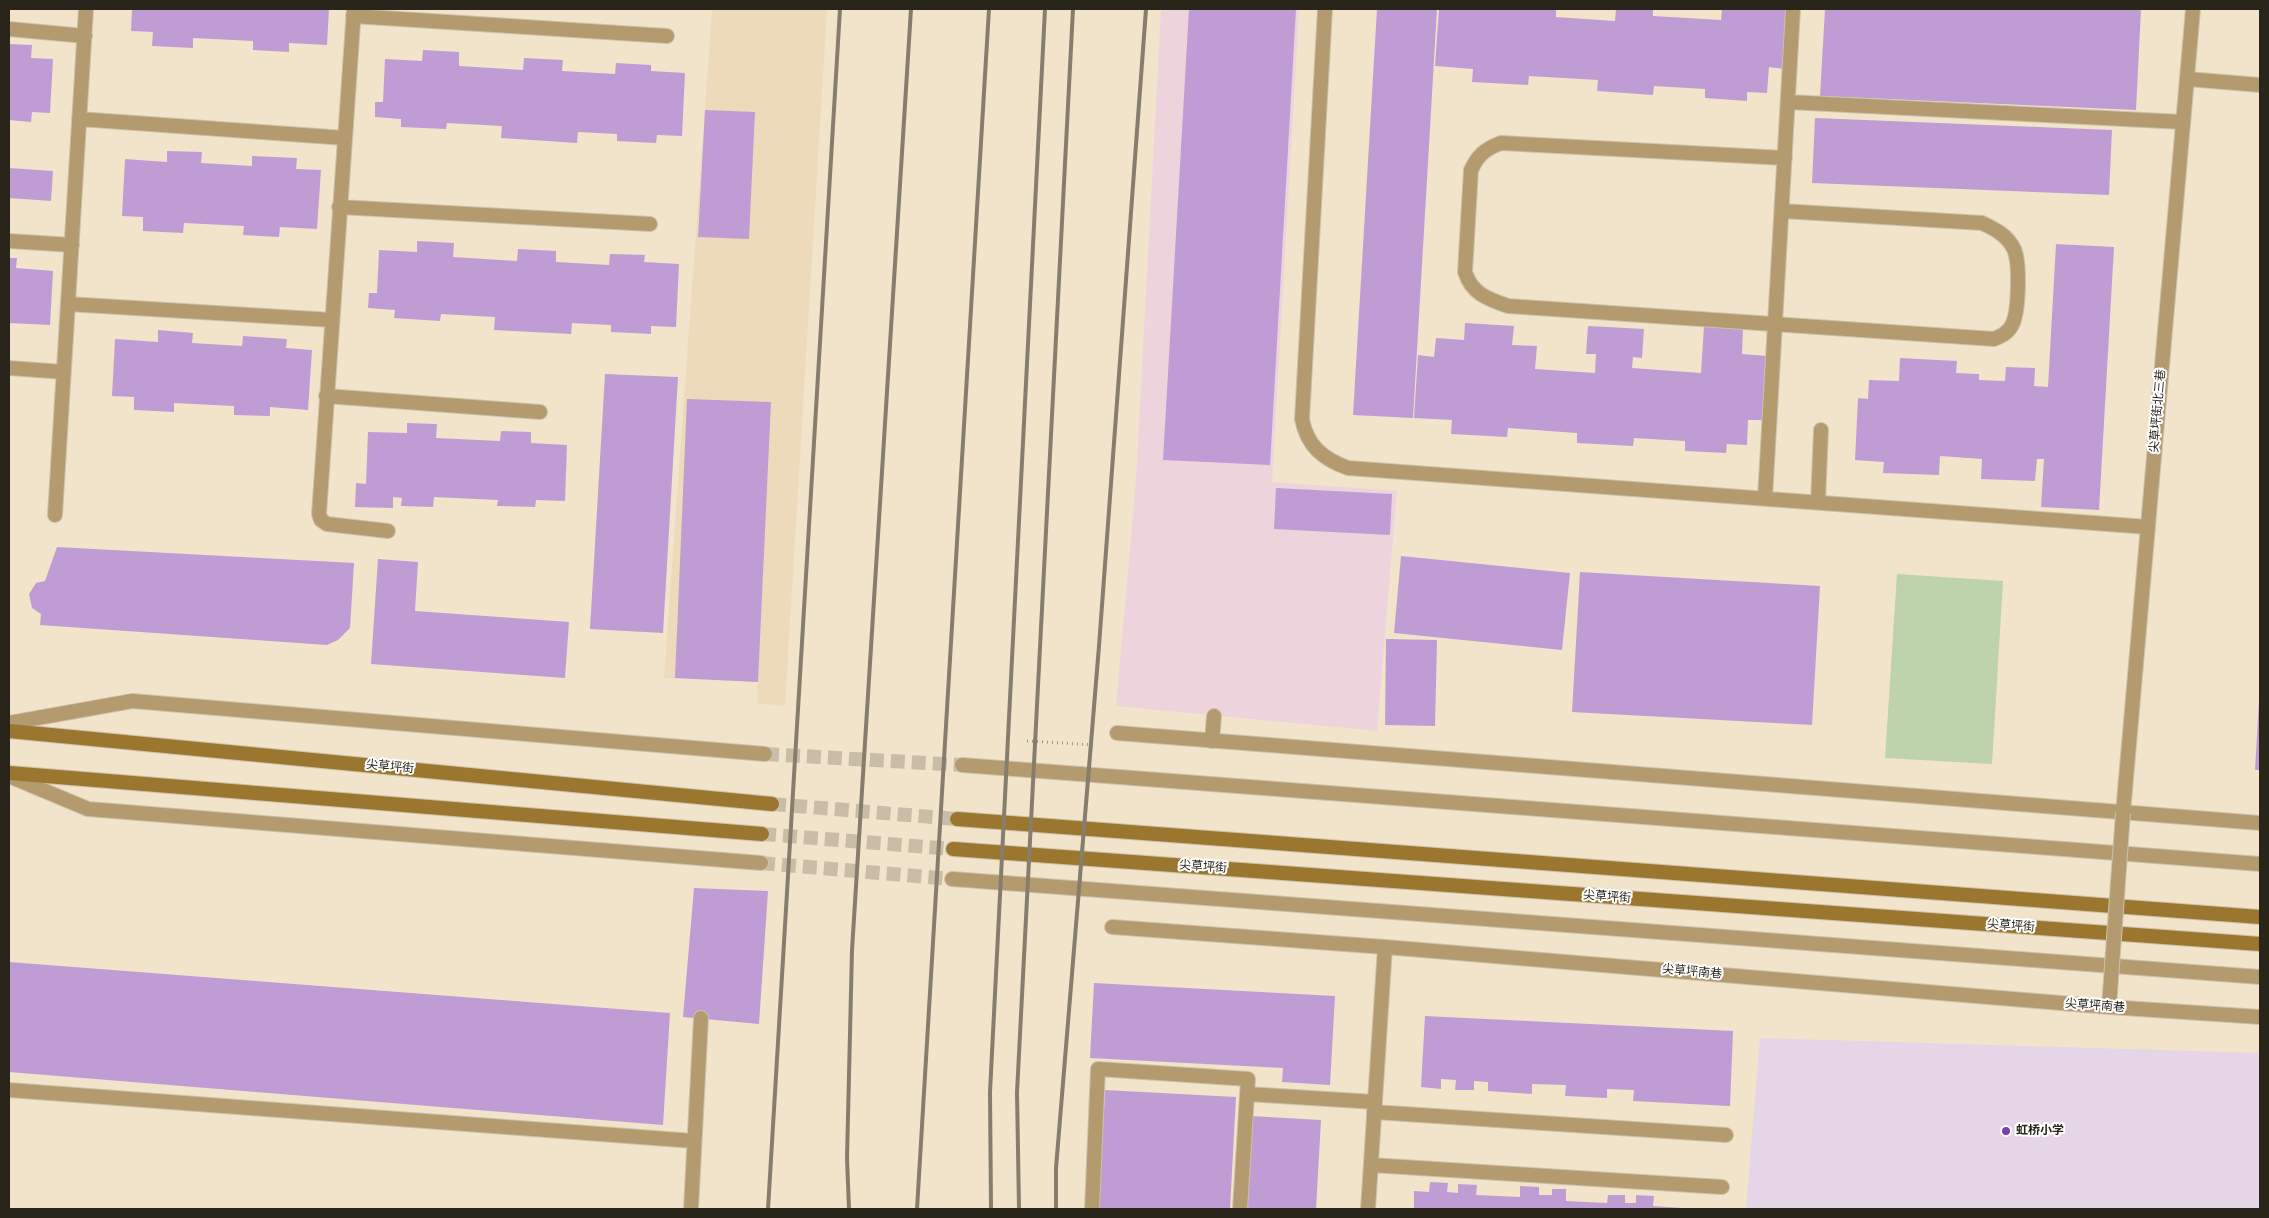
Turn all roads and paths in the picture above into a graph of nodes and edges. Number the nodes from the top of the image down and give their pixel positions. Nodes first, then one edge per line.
1 (86, 9) edge
2 (1325, 9) edge
3 (1793, 9) edge
4 (2192, 9) edge
5 (354, 12) edge
6 (9, 30) edge
7 (85, 36) junction
8 (667, 36) dead end
9 (2187, 79) junction
10 (2260, 84) edge
11 (1788, 102) junction
12 (79, 119) junction
13 (2184, 122) junction
14 (345, 138) junction
15 (1785, 158) junction
16 (340, 208) junction
17 (1782, 211) junction
18 (650, 224) dead end
19 (9, 241) edge
20 (72, 245) junction
21 (68, 304) junction
22 (332, 320) junction
23 (1775, 322) junction
24 (9, 368) edge
25 (64, 372) junction
26 (326, 396) junction
27 (540, 412) dead end
28 (1821, 430) dead end
29 (1765, 498) junction
30 (1818, 502) junction
31 (55, 515) dead end
32 (2148, 527) junction
33 (388, 531) dead end
34 (1214, 716) dead end
35 (9, 723) edge
36 (9, 731) edge
37 (1117, 734) dead end
38 (1020, 741) dead end
39 (1212, 741) junction
40 (1104, 746) dead end
41 (765, 754) tunnel mouth
42 (962, 765) tunnel mouth
43 (9, 775) edge
44 (772, 804) tunnel mouth
45 (2123, 813) junction
46 (956, 818) tunnel mouth
47 (2260, 823) edge
48 (762, 834) tunnel mouth
49 (953, 849) tunnel mouth
50 (761, 863) tunnel mouth
51 (2260, 864) edge
52 (952, 879) tunnel mouth
53 (2260, 917) edge
54 (1112, 927) dead end
55 (2260, 944) edge
56 (1385, 947) junction
57 (2260, 977) edge
58 (2109, 1007) junction
59 (2260, 1017) edge
60 (701, 1018) dead end
61 (9, 1090) edge
62 (1247, 1094) junction
63 (1374, 1107) junction
64 (1726, 1135) dead end
65 (694, 1141) junction
66 (1371, 1165) junction
67 (1722, 1187) dead end
68 (691, 1209) edge
69 (1092, 1209) edge
70 (1240, 1209) edge
71 (1368, 1209) edge

1 - 7 street
2 - 29 street
3 - 11 street
4 - 9 street, 尖草坪街北三巷
5 - 8 street
5 - 14 street
6 - 7 street
7 - 12 street
9 - 10 street
9 - 13 street, 尖草坪街北三巷
11 - 13 street
11 - 15 street
12 - 14 street
12 - 20 street
13 - 32 street, 尖草坪街北三巷
14 - 16 street
15 - 17 street
15 - 23 street
16 - 18 street
16 - 22 street
17 - 23 street
17 - 23 street
19 - 20 street
20 - 21 street
21 - 22 street
21 - 25 street
22 - 26 street
23 - 29 street
24 - 25 street
25 - 31 street
26 - 27 street
26 - 33 street
28 - 30 street
29 - 30 street
30 - 32 street
32 - 45 street, 尖草坪街北三巷
34 - 39 street
35 - 41 street
36 - 44 main road, 尖草坪街
37 - 39 street
38 - 40 path
39 - 45 street
42 - 51 street
43 - 48 main road
43 - 50 street
45 - 47 street
45 - 58 street, 尖草坪街北三巷, bridge
46 - 53 main road
49 - 55 main road, 尖草坪街
52 - 57 street
54 - 56 street, 尖草坪南巷
56 - 58 street, 尖草坪南巷
56 - 63 street
58 - 59 street, 尖草坪南巷
60 - 65 street
61 - 65 street
62 - 63 street
62 - 69 street
62 - 70 street
63 - 64 street
63 - 66 street
65 - 68 street
66 - 67 street
66 - 71 street

